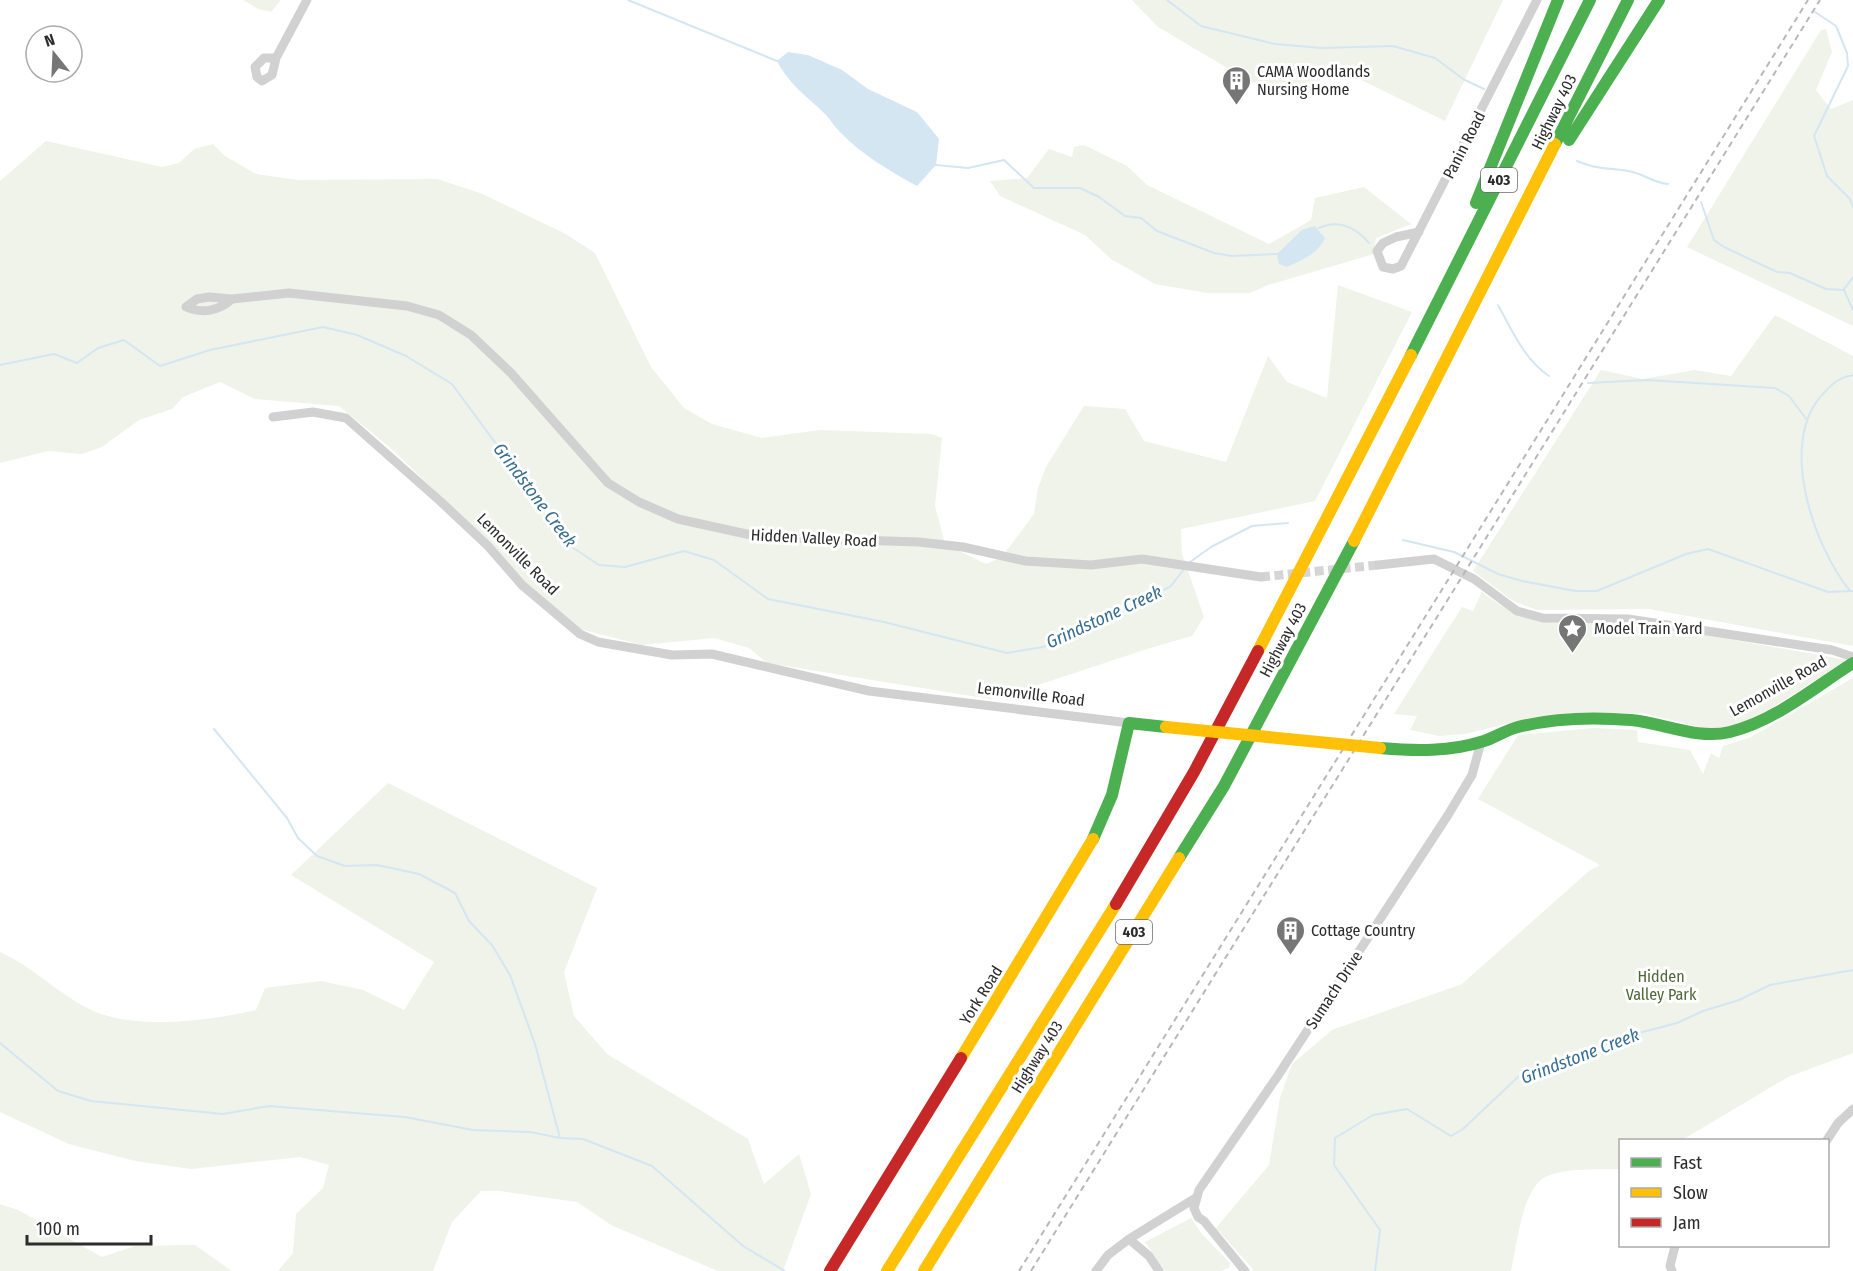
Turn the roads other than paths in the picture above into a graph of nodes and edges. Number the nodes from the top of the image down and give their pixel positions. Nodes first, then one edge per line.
1 (307, 0) edge
2 (1537, 0) edge
3 (1558, 0) edge
4 (1590, 0) edge
5 (1628, 0) edge
6 (1659, 0) edge
7 (276, 58) dead end
8 (1419, 231) junction
9 (1498, 259) junction
10 (232, 299) dead end
11 (1408, 361) junction
12 (273, 417) dead end
13 (1378, 565) tunnel mouth
14 (1261, 577) tunnel mouth
15 (1853, 657) edge
16 (1853, 663) edge
17 (1129, 723) junction
18 (1481, 742) junction
19 (1853, 1109) edge
20 (1828, 1139) edge
21 (1197, 1200) junction
22 (1129, 1239) junction
23 (1675, 1247) edge
24 (1242, 1270) edge
25 (830, 1271) edge
26 (887, 1271) edge
27 (924, 1271) edge
28 (1096, 1271) edge
29 (1160, 1271) edge
30 (1672, 1271) edge

1 - 7 street
2 - 8 street, Panin Road
3 - 11 main road
4 - 11 main road, Highway 403 / 403
5 - 9 main road, Highway 403 / 403
6 - 9 main road
8 - 8 street, Panin Road
9 - 27 main road, Highway 403 / 403
10 - 14 street, Hidden Valley Road
11 - 26 main road, Highway 403 / 403
12 - 17 street, Lemonville Road
13 - 15 street
16 - 18 main road, Lemonville Road
17 - 18 main road, Lemonville Road, bridge
17 - 25 main road, York Road
18 - 21 street, Sumach Drive
19 - 20 street
21 - 22 street
21 - 24 street
22 - 28 street
22 - 29 street
23 - 30 street

